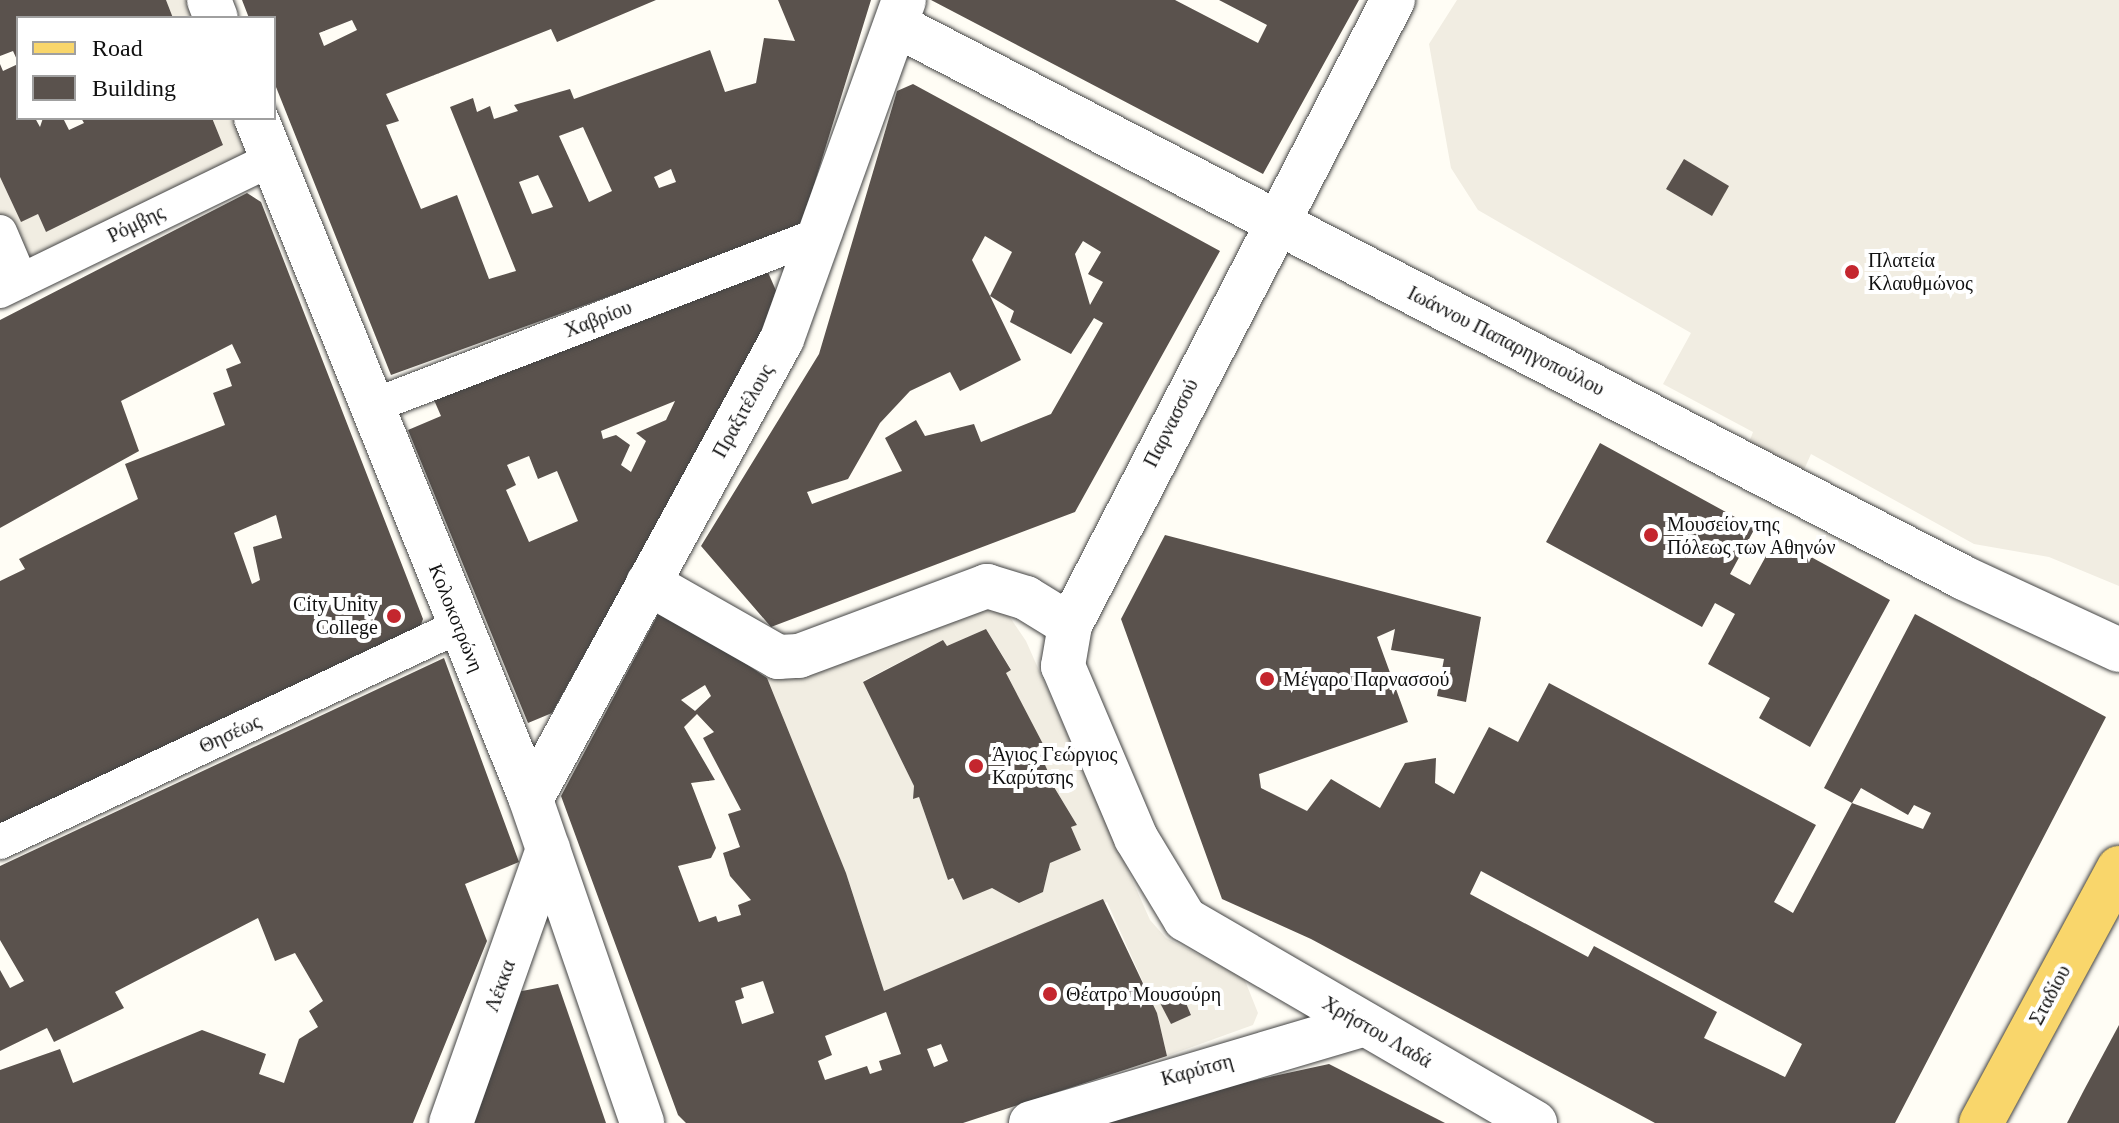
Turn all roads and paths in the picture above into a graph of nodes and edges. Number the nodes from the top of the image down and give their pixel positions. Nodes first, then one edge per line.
1 (1393, 0) edge
2 (900, 12) edge
3 (257, 120) edge
4 (272, 159) junction
5 (1273, 221) junction
6 (0, 232) edge
7 (826, 232) junction
8 (10, 286) edge
9 (370, 407) junction
10 (648, 583) junction
11 (1070, 625) junction
12 (459, 626) junction
13 (2119, 650) edge
14 (531, 799) junction
15 (0, 842) edge
16 (548, 849) junction
17 (2119, 868) edge
18 (1365, 1024) junction
19 (1516, 1119) edge
20 (451, 1123) edge
21 (642, 1123) edge
22 (1031, 1123) edge
23 (1981, 1123) edge

1 - 5 street, Παρνασσού
2 - 5 street, Ιωάννου Παπαρηγοπούλου
2 - 7 street, Πραξιτέλους
3 - 4 street, Κολοκοτρώνη
4 - 8 street, Ρόμβης
4 - 9 street, Κολοκοτρώνη
5 - 11 street, Παρνασσού
5 - 13 street, Ιωάννου Παπαρηγοπούλου
6 - 8 street
7 - 9 street, Χαβρίου
7 - 10 street, Πραξιτέλους
9 - 12 street, Κολοκοτρώνη
10 - 11 street
10 - 14 street, Πραξιτέλους
11 - 18 street, Χρήστου Λαδά
12 - 14 street, Κολοκοτρώνη
12 - 15 street, Θησέως
14 - 16 street, Κολοκοτρώνη
16 - 20 street, Λέκκα
16 - 21 street, Κολοκοτρώνη
17 - 23 main road, Σταδίου
18 - 19 street, Χρήστου Λαδά
18 - 22 street, Καρύτση

